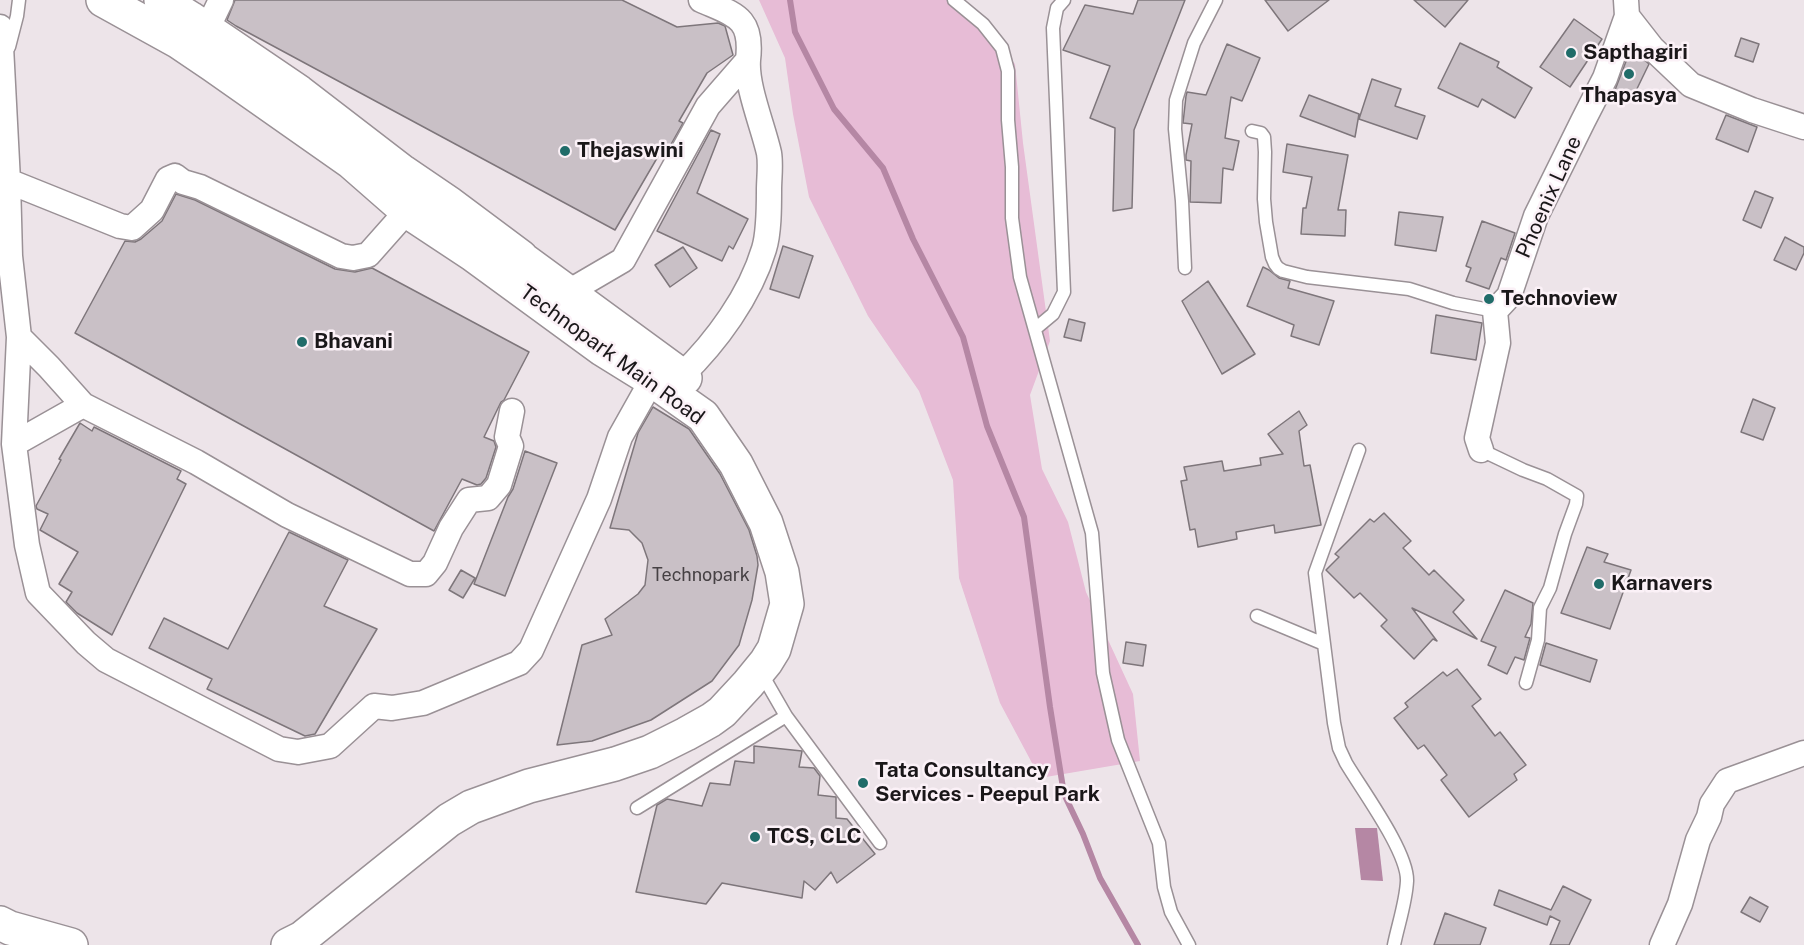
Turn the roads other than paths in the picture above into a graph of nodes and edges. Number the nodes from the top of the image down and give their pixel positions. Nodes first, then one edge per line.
1 (19, 0) edge
2 (103, 0) edge
3 (161, 0) edge
4 (221, 0) edge
5 (701, 0) edge
6 (954, 0) edge
7 (1064, 0) edge
8 (1216, 0) edge
9 (1627, 8) edge
10 (190, 18) junction
11 (0, 27) edge
12 (748, 60) junction
13 (3, 77) junction
14 (1804, 127) edge
15 (1252, 131) dead end
16 (8, 181) junction
17 (407, 211) junction
18 (502, 244) junction
19 (1185, 268) dead end
20 (570, 291) junction
21 (1495, 311) junction
22 (1035, 329) junction
23 (19, 337) junction
24 (667, 378) junction
25 (709, 396) junction
26 (83, 405) junction
27 (512, 411) dead end
28 (14, 444) junction
29 (1359, 450) dead end
30 (1481, 450) joint
31 (1257, 616) dead end
32 (1324, 644) junction
33 (767, 683) junction
34 (1526, 683) dead end
35 (786, 716) junction
36 (1804, 753) edge
37 (637, 808) dead end
38 (880, 843) dead end
39 (0, 923) edge
40 (0, 942) edge
41 (10, 945) edge
42 (71, 945) edge
43 (288, 945) edge
44 (316, 945) edge
45 (1189, 945) edge
46 (1394, 945) edge
47 (1662, 945) edge

1 - 13 lane
2 - 17 street, Technopark Main Road
3 - 10 street, Technopark Main Road
4 - 10 street
5 - 12 street
6 - 22 lane
7 - 22 lane
8 - 19 lane
9 - 14 street
9 - 21 street, Phoenix Lane
10 - 18 street, Technopark Main Road
11 - 13 street
12 - 20 street
12 - 24 street
13 - 16 street
15 - 21 lane
16 - 17 street
16 - 23 street
17 - 24 street, Technopark Main Road
18 - 20 street, Technopark Main Road
18 - 25 street, Technopark Main Road
20 - 24 street, Technopark Main Road
21 - 30 street
22 - 45 lane
23 - 26 street
23 - 28 street
24 - 25 street, Technopark Main Road
24 - 28 street
24 - 43 street, Technopark Main Road
25 - 33 street, Technopark Main Road
26 - 27 street
26 - 28 street
29 - 32 lane
30 - 34 lane
31 - 32 lane
32 - 46 lane
33 - 35 lane
33 - 44 street, Technopark Main Road
35 - 37 lane
35 - 38 lane
36 - 47 street
39 - 42 street
40 - 41 street

